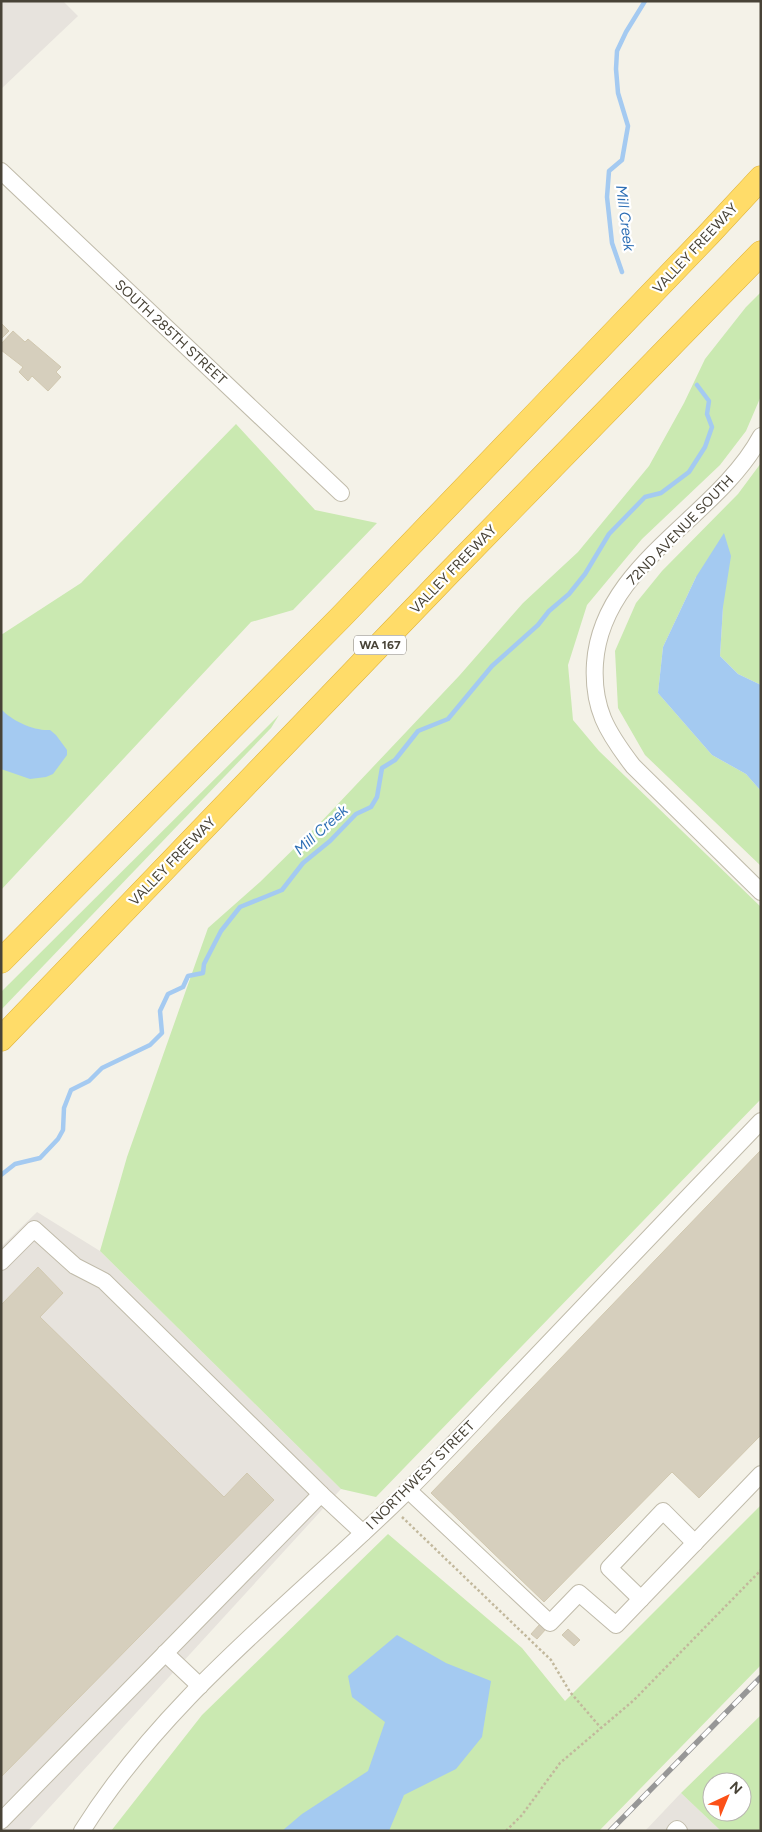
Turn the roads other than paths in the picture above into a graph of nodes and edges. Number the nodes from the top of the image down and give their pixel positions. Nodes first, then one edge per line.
1 (1, 171) edge
2 (761, 178) edge
3 (761, 253) edge
4 (761, 436) edge
5 (341, 493) dead end
6 (761, 892) edge
7 (1, 961) edge
8 (1, 1040) edge
9 (761, 1121) edge
10 (1, 1262) edge
11 (761, 1474) edge
12 (408, 1490) junction
13 (321, 1494) junction
14 (362, 1533) junction
15 (695, 1543) junction
16 (641, 1599) junction
17 (166, 1653) junction
18 (200, 1686) junction
19 (1, 1821) edge
20 (82, 1831) edge
21 (675, 1831) edge
22 (679, 1831) edge

1 - 5 street, SOUTH 285TH STREET
2 - 7 highway, VALLEY FREEWAY
3 - 8 highway, VALLEY FREEWAY / WA 167
4 - 6 street, 72ND AVENUE SOUTH
9 - 12 street, I NORTHWEST STREET
10 - 13 street
11 - 15 street
12 - 14 street, I NORTHWEST STREET
12 - 16 street
13 - 14 street
13 - 17 street
14 - 18 street, I NORTHWEST STREET
15 - 16 street
15 - 16 street
17 - 18 street
17 - 19 street
18 - 20 street, I NORTHWEST STREET
21 - 22 street

